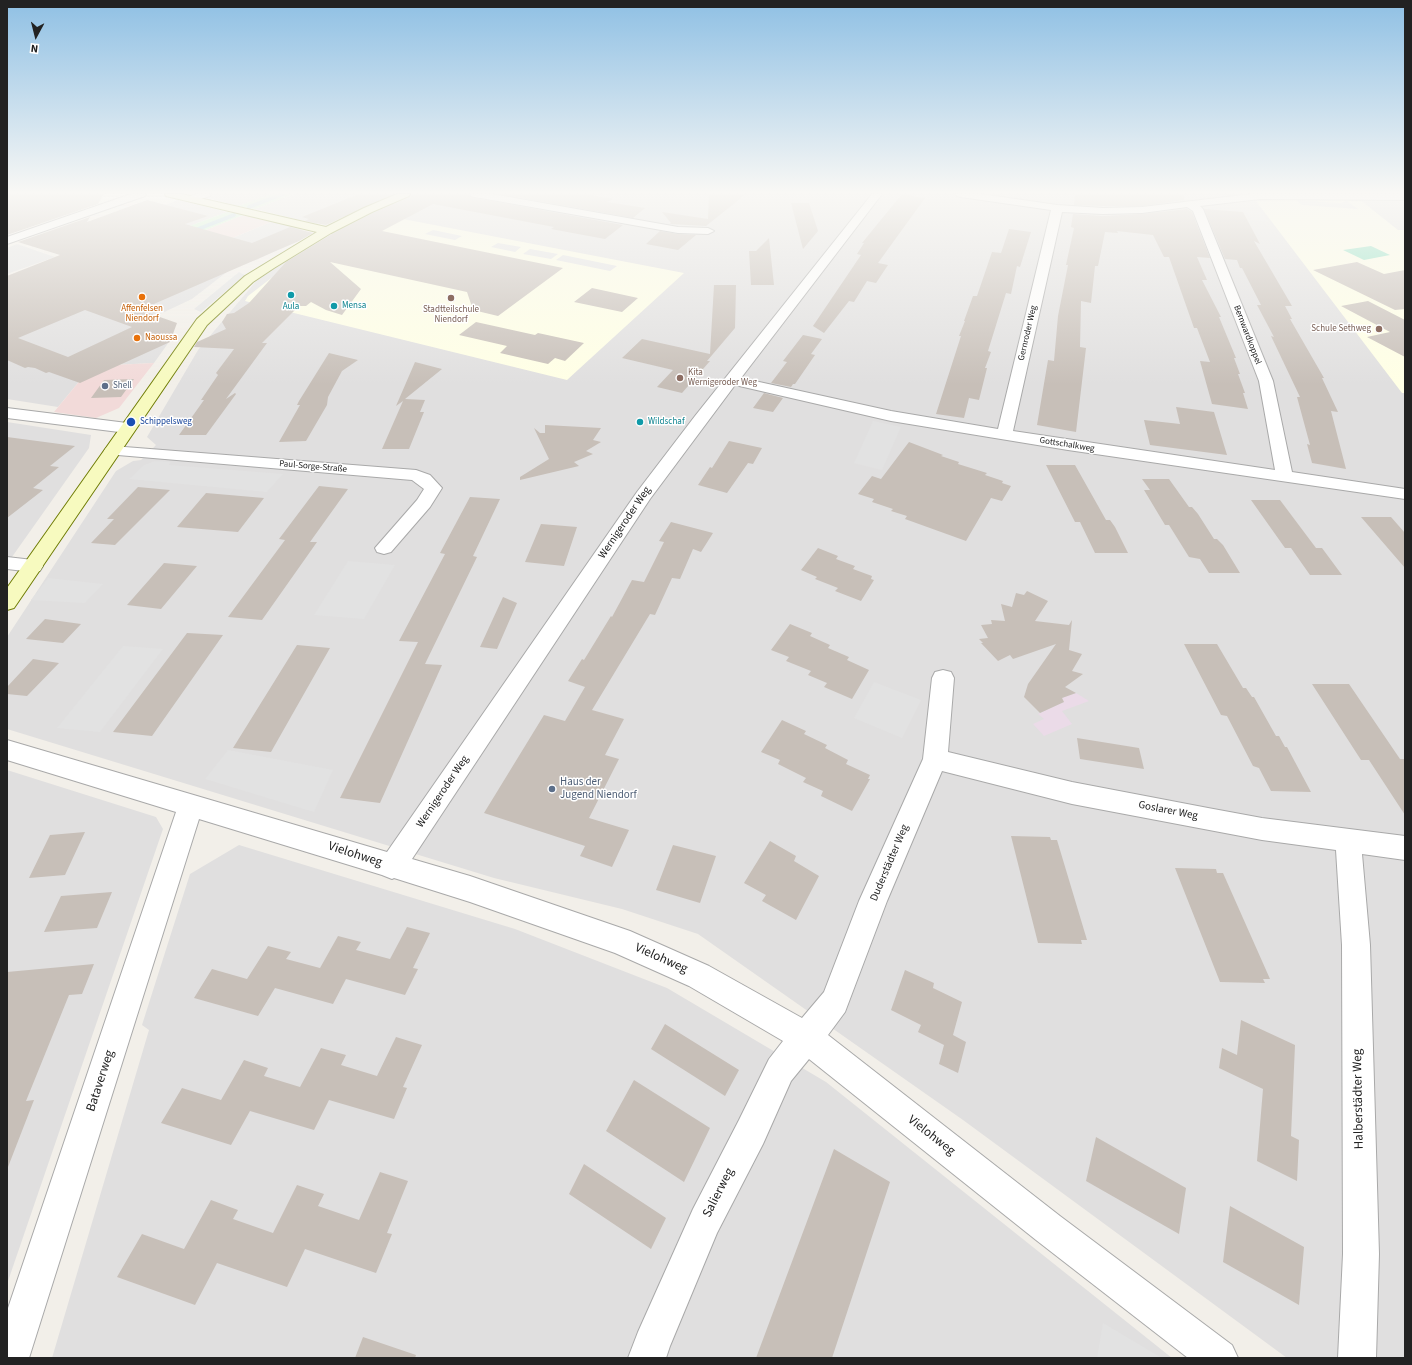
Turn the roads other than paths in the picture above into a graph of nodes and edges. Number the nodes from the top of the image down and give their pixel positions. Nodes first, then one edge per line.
1 (282, 258) edge
2 (827, 258) edge
3 (1045, 258) edge
4 (1217, 258) edge
5 (732, 380) junction
6 (7, 413) edge
7 (127, 428) junction
8 (1004, 435) junction
9 (112, 451) junction
10 (1284, 475) junction
11 (1405, 494) edge
12 (384, 548) dead end
13 (7, 563) edge
14 (33, 566) junction
15 (7, 603) edge
16 (943, 678) dead end
17 (7, 750) edge
18 (935, 759) junction
19 (191, 805) junction
20 (1348, 840) junction
21 (1405, 848) edge
22 (392, 867) junction
23 (807, 1038) junction
24 (10, 1358) edge
25 (647, 1358) edge
26 (1219, 1358) edge
27 (1357, 1358) edge

1 - 7 street
2 - 5 street, Wernigeroder Weg
3 - 8 street, Gernroder Weg
4 - 10 street, Bernwardkoppel
5 - 8 street, Gottschalkweg
5 - 22 street, Wernigeroder Weg
6 - 7 street
7 - 9 street
8 - 10 street, Gottschalkweg
9 - 12 street, Paul-Sorge-Straße
9 - 14 street
10 - 11 street, Gottschalkweg
13 - 14 street
14 - 15 street
16 - 18 street, Duderstädter Weg
17 - 19 street, Vielohweg
18 - 20 street, Goslarer Weg
18 - 23 street, Duderstädter Weg
19 - 22 street, Vielohweg
19 - 24 street, Bataverweg
20 - 21 street, Goslarer Weg
20 - 27 street, Halberstädter Weg
22 - 23 street, Vielohweg
23 - 25 street, Salierweg
23 - 26 street, Vielohweg

